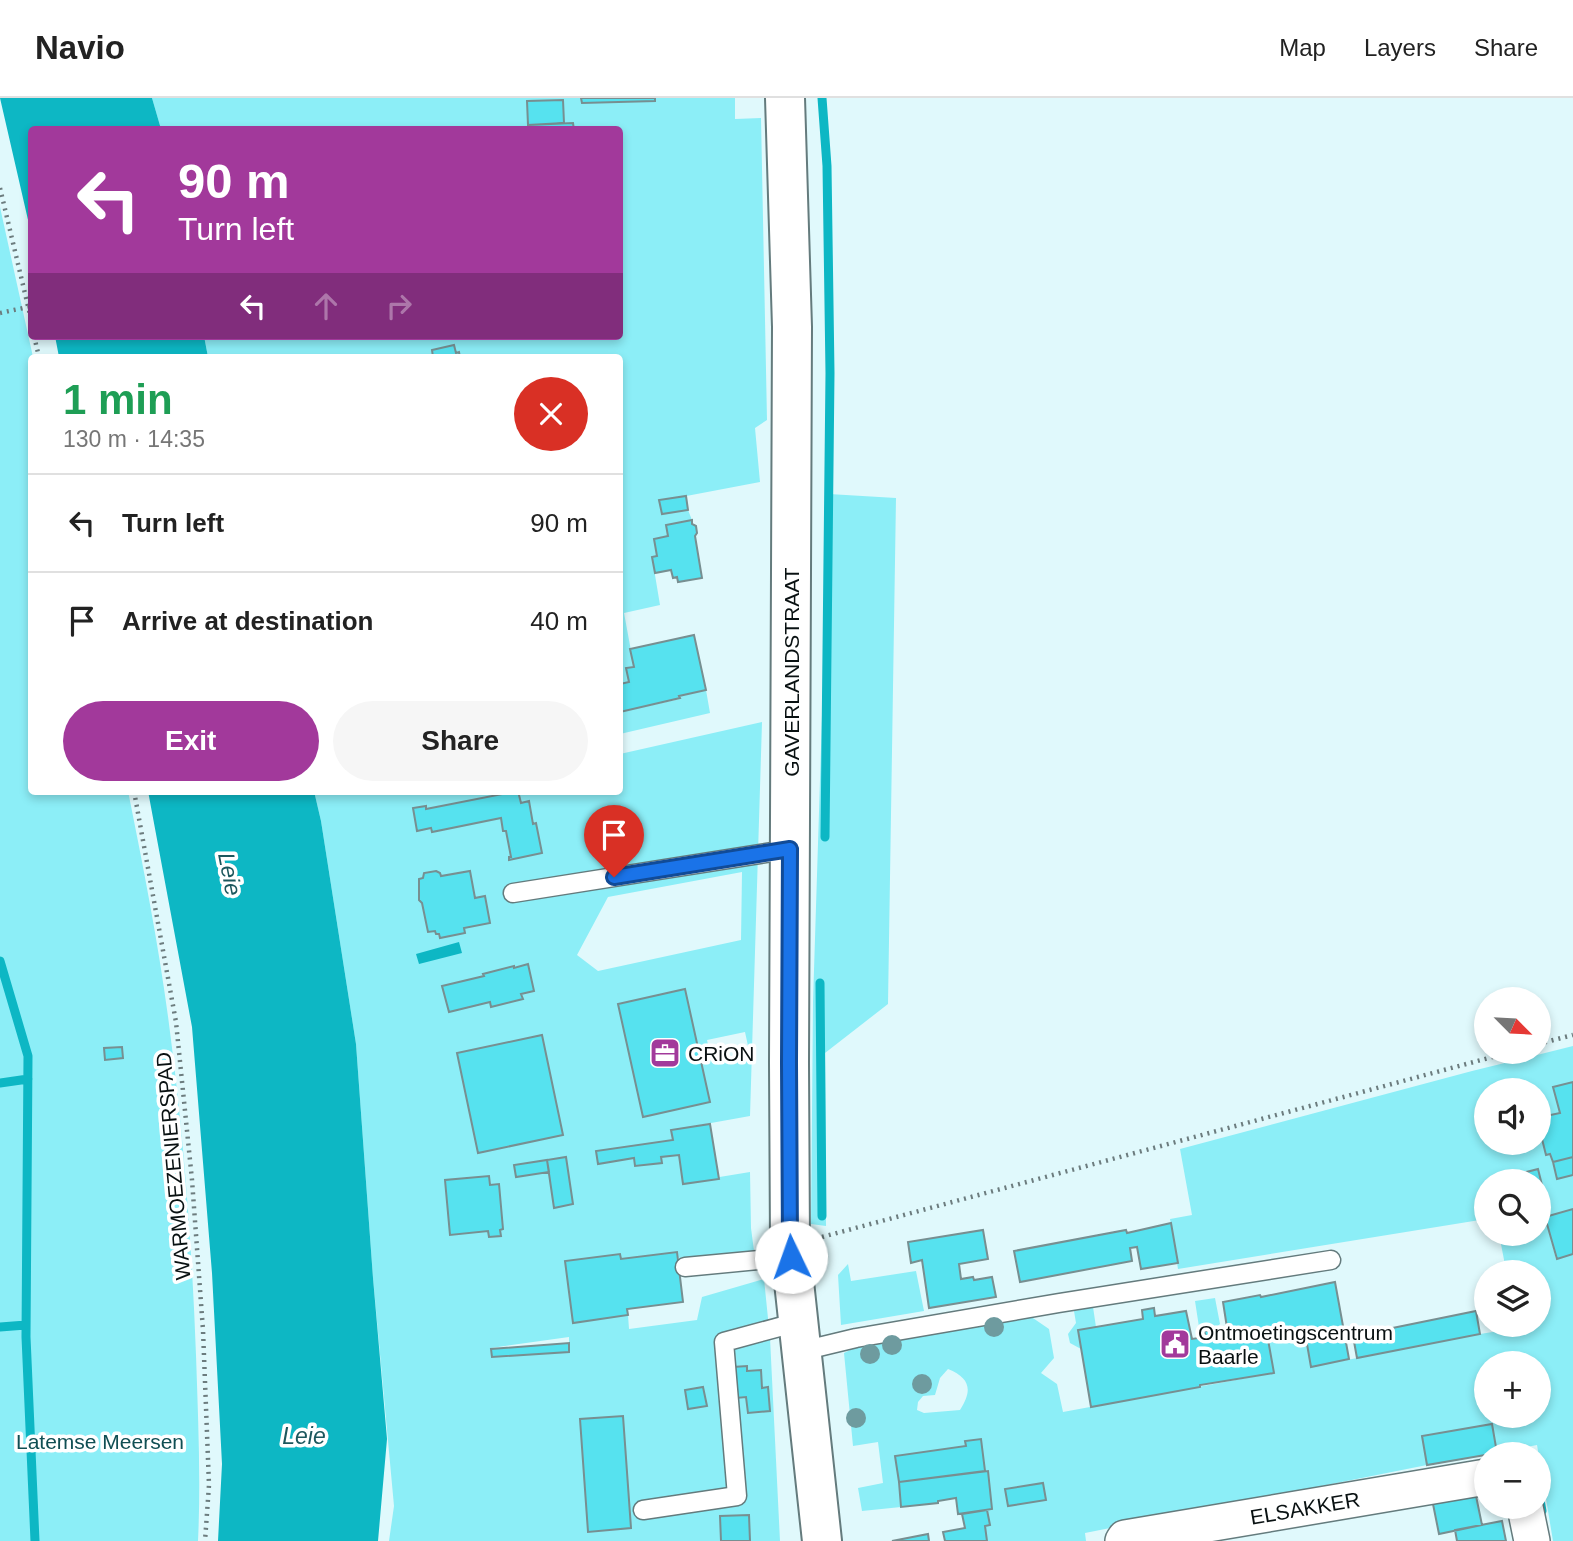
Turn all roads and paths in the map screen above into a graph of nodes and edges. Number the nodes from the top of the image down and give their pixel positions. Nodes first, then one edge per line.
1 (785, 98) edge
2 (0, 188) edge
3 (28, 307) joint
4 (0, 313) edge
5 (136, 795) edge
6 (790, 849) junction
7 (513, 893) dead end
8 (1573, 1035) edge
9 (1551, 1041) edge
10 (1474, 1062) edge
11 (790, 1251) junction
12 (1331, 1260) dead end
13 (685, 1267) dead end
14 (800, 1336) junction
15 (1474, 1479) edge
16 (643, 1510) dead end
17 (1527, 1519) edge
18 (205, 1541) edge
19 (822, 1541) edge
20 (1123, 1541) edge
21 (1532, 1541) edge

1 - 6 main road, GAVERLANDSTRAAT
2 - 3 path
3 - 4 path
5 - 18 path, WARMOEZENIERSPAD
6 - 7 lane
6 - 11 main road, GAVERLANDSTRAAT
8 - 9 path
10 - 11 path
11 - 13 lane
11 - 14 main road, GAVERLANDSTRAAT
12 - 14 lane
14 - 16 lane
14 - 19 main road, GAVERLANDSTRAAT
15 - 20 street, ELSAKKER
17 - 21 street

